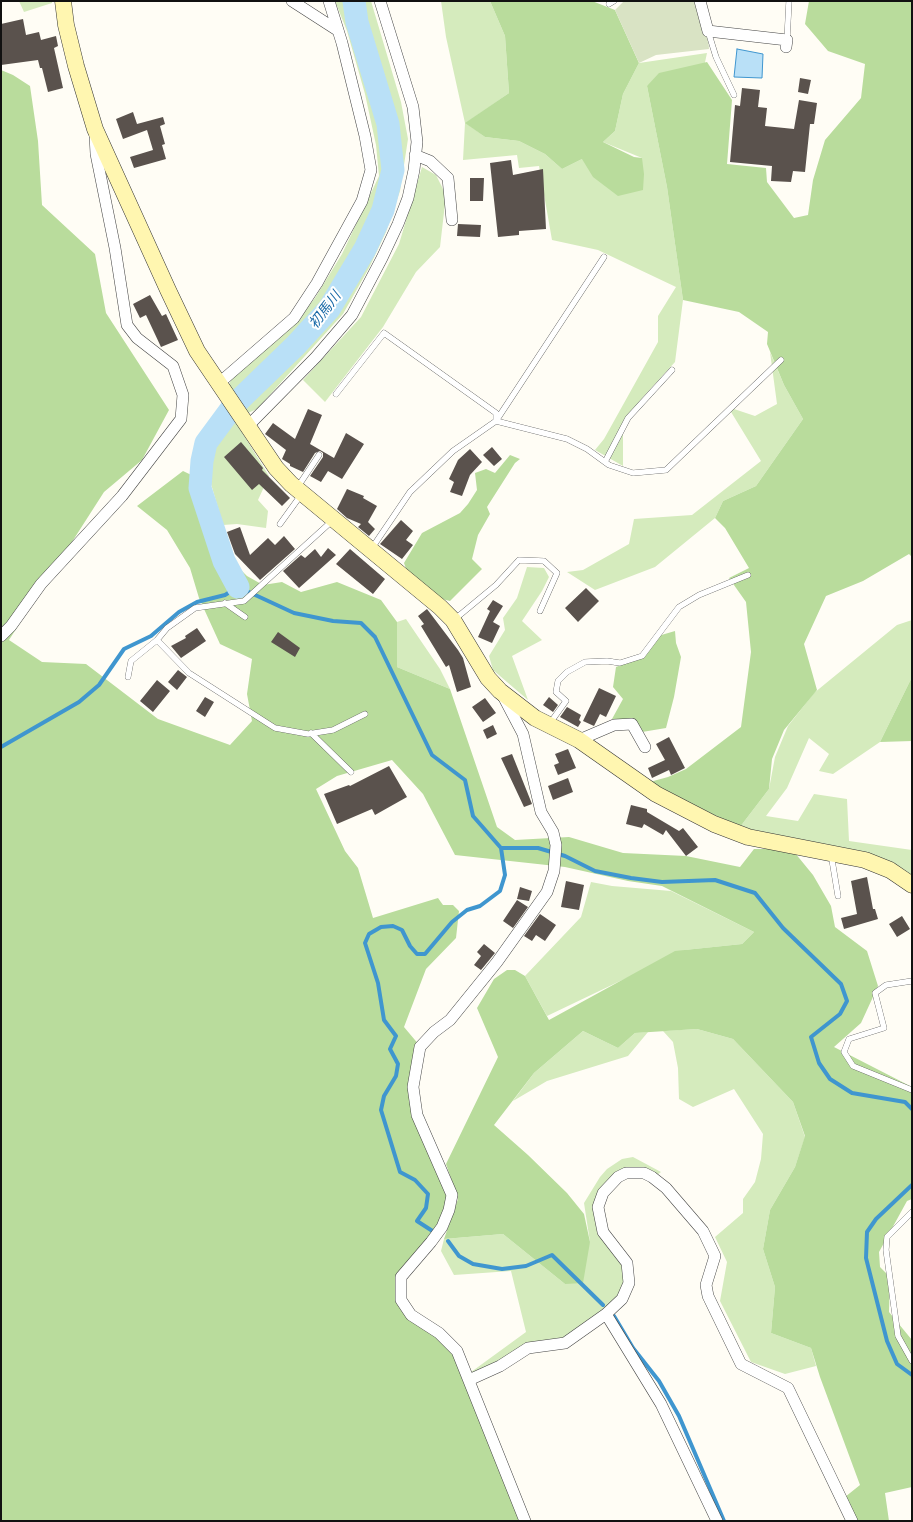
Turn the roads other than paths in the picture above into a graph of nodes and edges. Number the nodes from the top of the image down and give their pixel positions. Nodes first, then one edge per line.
1 (63, 1) edge
2 (292, 1) edge
3 (329, 1) edge
4 (380, 1) edge
5 (700, 1) edge
6 (788, 1) edge
7 (337, 30) junction
8 (708, 31) junction
9 (786, 43) joint
10 (734, 95) dead end
11 (95, 129) junction
12 (415, 155) junction
13 (452, 220) dead end
14 (604, 257) dead end
15 (780, 360) dead end
16 (672, 370) dead end
17 (221, 389) junction
18 (336, 394) dead end
19 (496, 421) junction
20 (246, 423) junction
21 (319, 455) dead end
22 (605, 462) junction
23 (299, 491) junction
24 (334, 519) junction
25 (280, 524) dead end
26 (371, 550) junction
27 (748, 575) dead end
28 (225, 603) junction
29 (540, 612) dead end
30 (244, 617) dead end
31 (453, 620) junction
32 (1, 636) edge
33 (157, 640) junction
34 (128, 677) dead end
35 (500, 691) junction
36 (365, 714) dead end
37 (549, 725) junction
38 (311, 733) junction
39 (579, 740) junction
40 (646, 747) dead end
41 (351, 772) dead end
42 (831, 854) junction
43 (912, 885) edge
44 (838, 896) dead end
45 (912, 981) edge
46 (912, 1090) edge
47 (912, 1212) edge
48 (606, 1314) junction
49 (912, 1362) edge
50 (469, 1380) junction
51 (525, 1521) edge
52 (717, 1521) edge
53 (852, 1521) edge

1 - 11 street
2 - 7 street
3 - 7 street
4 - 12 street
5 - 8 street
6 - 9 lane
7 - 17 street
8 - 9 street
8 - 10 lane
11 - 17 street
11 - 32 street
12 - 13 street
12 - 20 street
14 - 19 lane
15 - 22 lane
16 - 22 lane
17 - 20 street
18 - 19 lane
19 - 22 lane
19 - 26 lane
20 - 23 street
21 - 23 lane
23 - 24 street
23 - 25 lane
24 - 26 street
24 - 28 lane
26 - 31 street
27 - 37 lane
28 - 30 lane
28 - 33 lane
29 - 31 lane
31 - 35 street
33 - 34 lane
33 - 38 lane
35 - 37 street
35 - 50 street
36 - 38 lane
37 - 39 street
38 - 41 lane
39 - 40 street
39 - 42 street
42 - 43 street
42 - 44 lane
45 - 46 lane
47 - 49 lane
48 - 50 street
48 - 52 street
48 - 53 street
50 - 51 street

